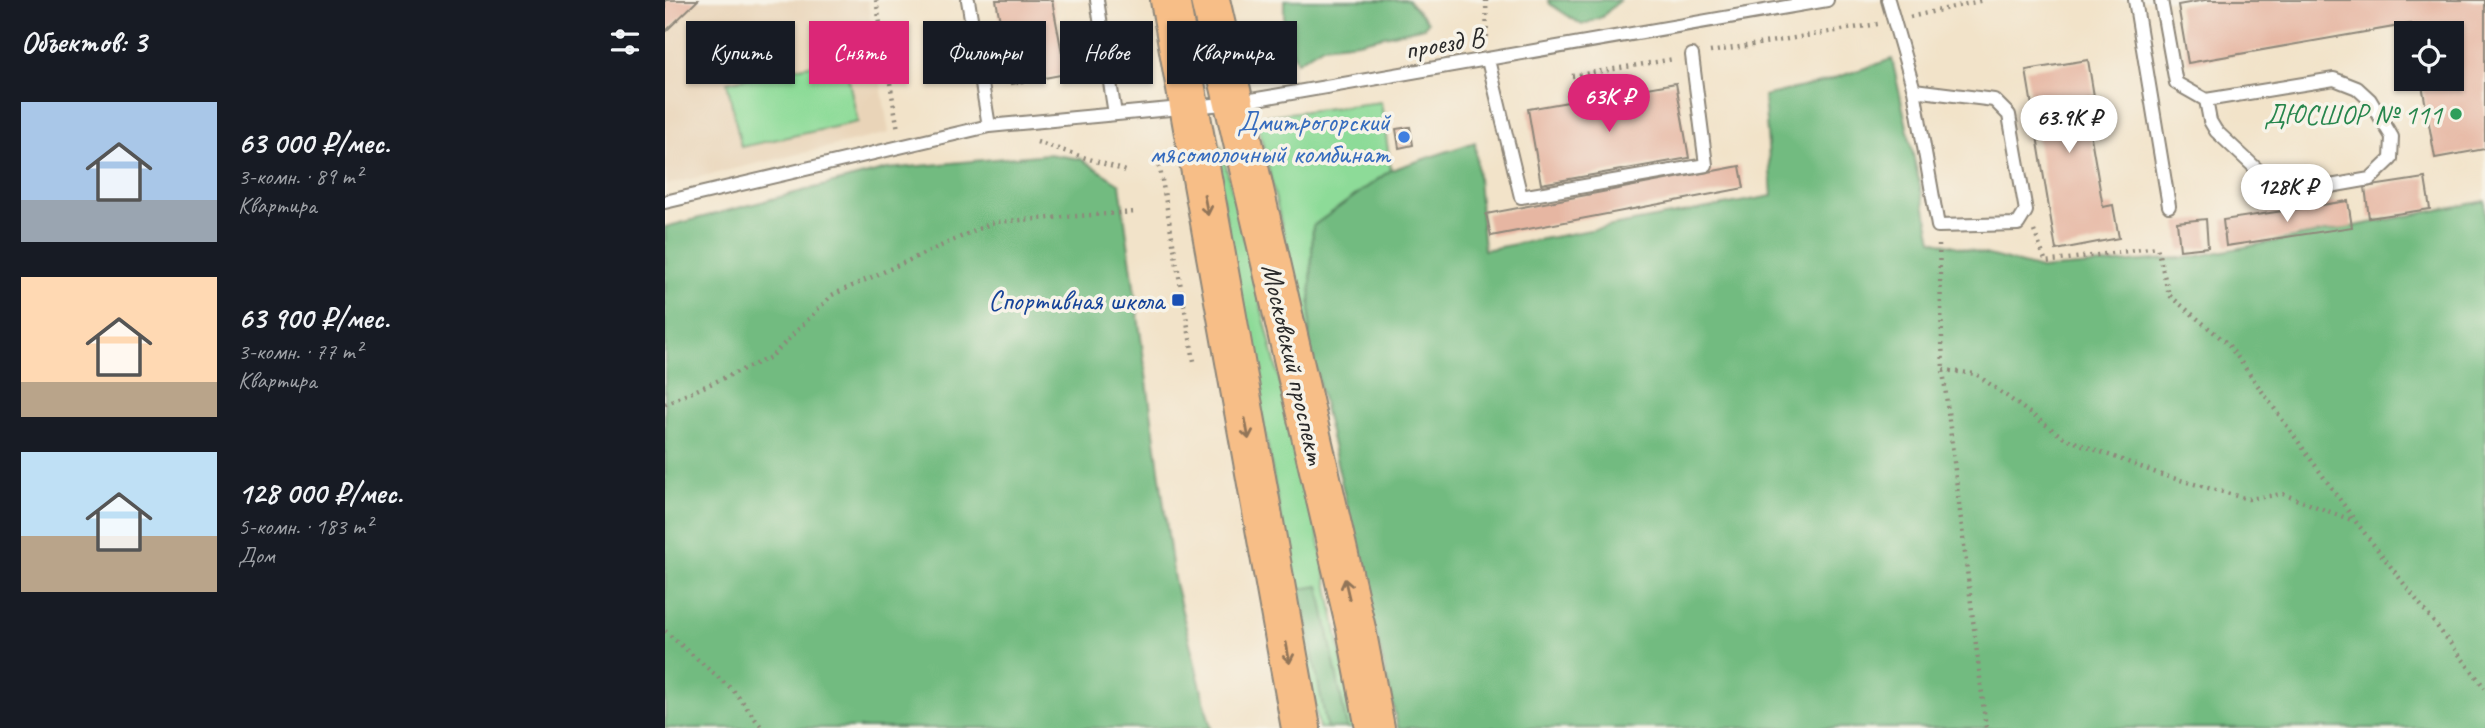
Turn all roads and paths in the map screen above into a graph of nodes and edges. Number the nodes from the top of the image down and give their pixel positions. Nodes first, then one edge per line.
1 (876, 0) edge
2 (968, 0) edge
3 (1097, 0) edge
4 (1170, 0) edge
5 (1210, 0) edge
6 (1486, 0) edge
7 (1827, 0) edge
8 (1888, 0) edge
9 (1985, 0) edge
10 (2135, 0) edge
11 (2161, 0) edge
12 (1893, 21) junction
13 (1692, 55) junction
14 (1487, 60) junction
15 (1572, 76) dead end
16 (1914, 90) junction
17 (2206, 100) junction
18 (1234, 103) junction
19 (1188, 107) junction
20 (1115, 114) junction
21 (989, 126) junction
22 (901, 147) junction
23 (1157, 152) dead end
24 (1129, 172) dead end
25 (665, 202) edge
26 (2169, 206) dead end
27 (2026, 211) junction
28 (1135, 212) dead end
29 (1938, 226) junction
30 (1194, 360) dead end
31 (1943, 370) junction
32 (665, 404) edge
33 (2356, 522) junction
34 (665, 631) edge
35 (2485, 688) edge
36 (762, 728) edge
37 (1301, 728) edge
38 (1375, 728) edge
39 (1986, 728) edge

1 - 22 path
2 - 21 lane
3 - 20 lane
4 - 19 main road, Московский проспект
5 - 18 main road, Московский проспект
6 - 14 path
7 - 14 lane, проезд B
8 - 12 lane
9 - 12 path
10 - 26 lane
11 - 17 lane
12 - 13 path
12 - 16 lane
13 - 14 lane
13 - 15 path
14 - 18 lane, проезд B
16 - 27 lane
16 - 29 lane
17 - 17 lane
18 - 19 lane, проезд B
38 -> 18 main road, Московский проспект
19 - 20 lane, проезд B
19 -> 37 main road, Московский проспект
20 - 21 lane, проезд B
21 - 22 lane, проезд B
21 - 24 path
22 - 25 lane, проезд B
23 - 30 path
27 - 29 lane
27 - 33 path
28 - 32 path
29 - 31 path
31 - 33 path
31 - 39 path
33 - 35 path
34 - 36 path

